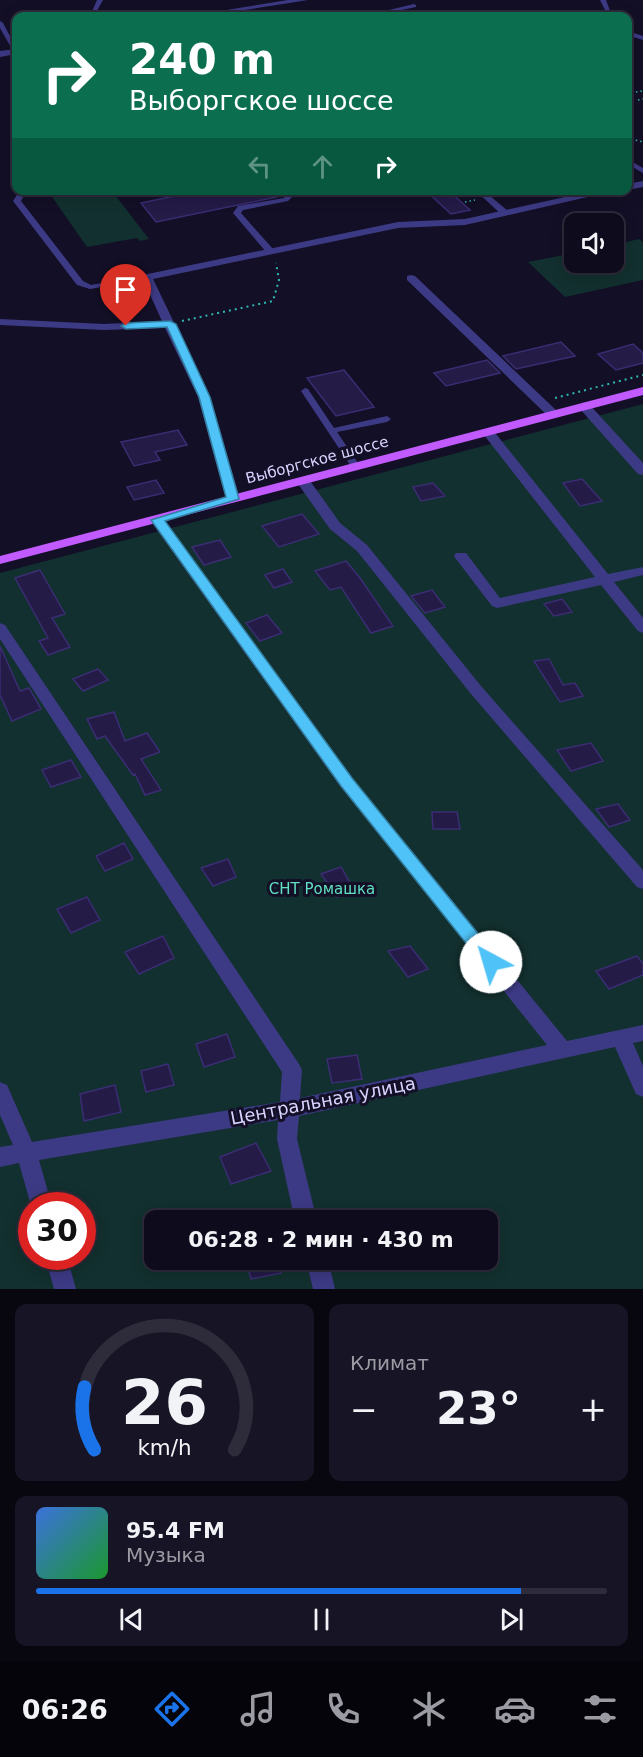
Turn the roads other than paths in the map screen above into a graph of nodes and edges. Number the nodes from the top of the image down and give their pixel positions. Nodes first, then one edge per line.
1 (304, 0) edge
2 (414, 6) dead end
3 (221, 12) edge
4 (386, 12) edge
5 (0, 23) edge
6 (12, 44) edge
7 (21, 195) edge
8 (290, 195) edge
9 (484, 195) edge
10 (589, 195) edge
11 (505, 213) junction
12 (270, 251) junction
13 (147, 277) junction
14 (411, 278) dead end
15 (0, 322) edge
16 (170, 324) junction
17 (305, 391) dead end
18 (643, 391) edge
19 (584, 406) junction
20 (553, 414) junction
21 (387, 419) dead end
22 (331, 430) junction
23 (488, 432) junction
24 (355, 466) junction
25 (643, 471) edge
26 (303, 481) junction
27 (233, 499) junction
28 (157, 520) junction
29 (461, 556) dead end
30 (0, 560) edge
31 (643, 571) edge
32 (607, 579) junction
33 (0, 628) edge
34 (643, 628) edge
35 (643, 882) edge
36 (643, 1034) edge
37 (621, 1038) junction
38 (563, 1052) junction
39 (643, 1088) edge
40 (0, 1091) edge
41 (291, 1109) junction
42 (26, 1152) junction
43 (0, 1157) edge
44 (37, 1192) edge
45 (303, 1210) edge
46 (60, 1270) edge
47 (319, 1270) edge
48 (65, 1289) edge
49 (324, 1289) edge

1 - 3 street
2 - 4 lane
5 - 6 lane
7 - 13 lane
8 - 12 lane
9 - 11 lane
10 - 11 street
11 - 12 street
12 - 13 street
13 - 16 street
14 - 20 street
15 - 16 street
16 - 27 street
17 - 22 lane
18 - 19 main road, Выборгское шоссе
19 - 20 main road, Выборгское шоссе
19 - 25 street
20 - 23 main road, Выборгское шоссе
21 - 22 lane
22 - 24 lane
23 - 24 main road, Выборгское шоссе
23 - 32 street
24 - 26 main road, Выборгское шоссе
26 - 27 main road, Выборгское шоссе
26 - 35 street
27 - 28 main road, Выборгское шоссе
28 - 30 main road, Выборгское шоссе
28 - 38 street
29 - 32 street
31 - 32 street
32 - 34 street
33 - 41 street
36 - 37 street, Центральная улица
37 - 38 street, Центральная улица
37 - 39 street
38 - 41 street, Центральная улица
40 - 42 street
41 - 42 street, Центральная улица
41 - 45 street
42 - 43 street, Центральная улица
42 - 44 street
46 - 48 street
47 - 49 street

